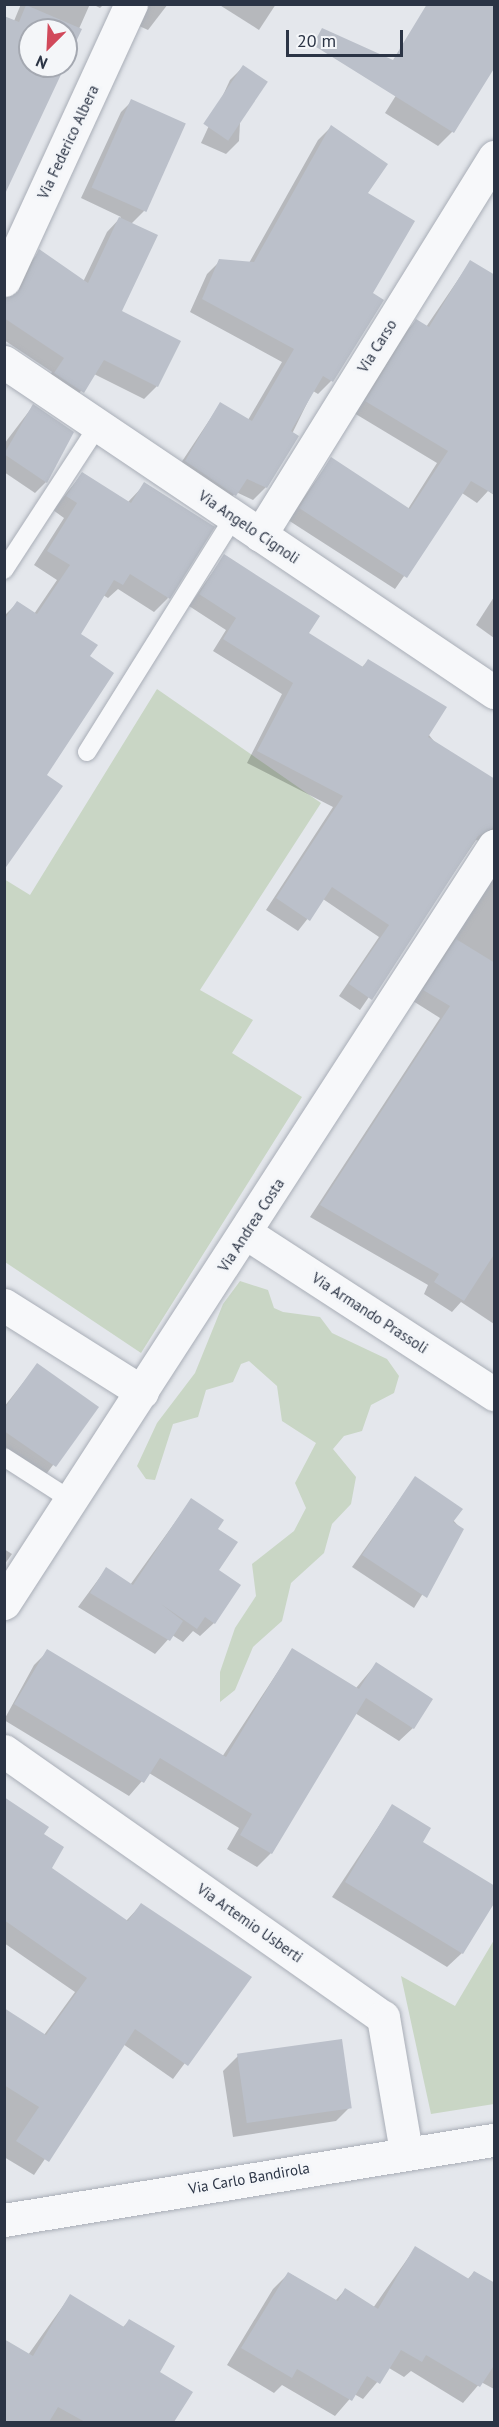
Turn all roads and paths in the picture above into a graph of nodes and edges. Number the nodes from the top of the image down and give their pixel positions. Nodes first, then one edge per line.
1 (131, 4) edge
2 (495, 157) edge
3 (4, 280) edge
4 (4, 362) edge
5 (98, 426) junction
6 (234, 517) junction
7 (260, 535) junction
8 (4, 570) edge
9 (495, 692) edge
10 (87, 752) dead end
11 (495, 846) edge
12 (246, 1233) junction
13 (4, 1305) edge
14 (142, 1392) junction
15 (495, 1394) edge
16 (4, 1457) edge
17 (71, 1500) junction
18 (4, 1603) edge
19 (4, 1751) edge
20 (495, 2140) edge
21 (406, 2151) junction
22 (4, 2220) edge

1 - 3 street, Via Federico Albera
2 - 7 street, Via Carso
4 - 5 street, Via Angelo Cignoli
5 - 6 street, Via Angelo Cignoli
5 - 8 lane
6 - 7 street, Via Angelo Cignoli
6 - 10 lane
7 - 9 street, Via Angelo Cignoli
11 - 12 street, Via Andrea Costa
12 - 14 street, Via Andrea Costa
12 - 15 street, Via Armando Prassoli
13 - 14 street
14 - 17 street, Via Andrea Costa
16 - 17 lane
17 - 18 street, Via Andrea Costa
19 - 21 street, Via Artemio Usberti
20 - 21 street, Via Carlo Bandirola
21 - 22 street, Via Carlo Bandirola

